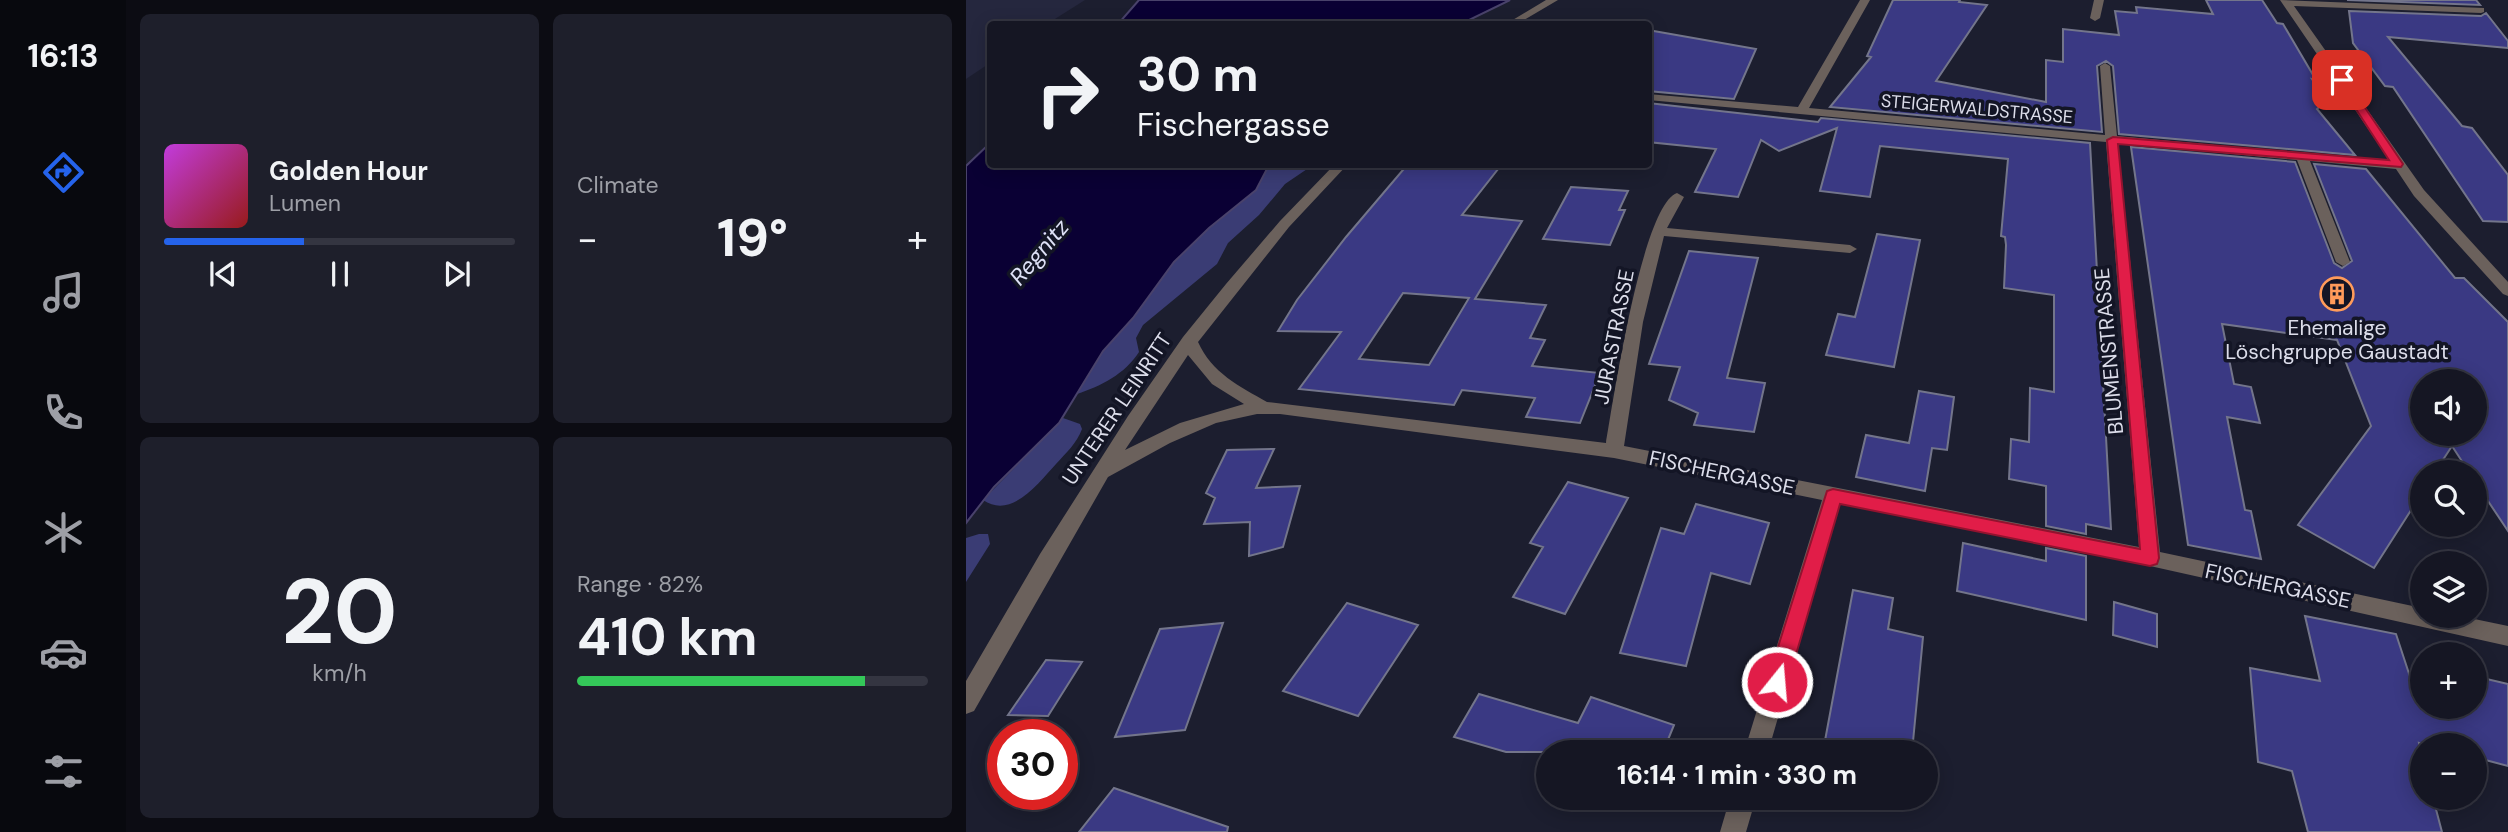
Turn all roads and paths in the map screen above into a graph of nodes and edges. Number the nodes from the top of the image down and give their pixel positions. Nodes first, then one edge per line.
1 (1553, 0) edge
2 (1865, 0) edge
3 (2099, 0) edge
4 (2286, 1) edge
5 (2481, 10) dead end
6 (2095, 18) dead end
7 (1516, 21) edge
8 (2105, 66) dead end
9 (1652, 97) edge
10 (1802, 110) junction
11 (2113, 140) junction
12 (2302, 156) junction
13 (2398, 164) junction
14 (1338, 168) edge
15 (1677, 197) dead end
16 (1658, 231) junction
17 (1850, 249) dead end
18 (2343, 262) dead end
19 (2508, 291) edge
20 (1189, 341) junction
21 (1261, 406) junction
22 (1614, 451) junction
23 (1100, 473) junction
24 (1833, 496) junction
25 (2150, 558) junction
26 (2508, 636) edge
27 (966, 704) edge
28 (1760, 740) edge
29 (1739, 810) edge
30 (1733, 832) edge

1 - 7 street
2 - 10 street
3 - 6 street
4 - 5 street
4 - 13 street
8 - 11 street, BLUMENSTRASSE
9 - 10 street, STEIGERWALDSTRASSE
10 - 11 street, STEIGERWALDSTRASSE
11 - 12 street, STEIGERWALDSTRASSE
11 - 25 street, BLUMENSTRASSE
12 - 13 street, STEIGERWALDSTRASSE
12 - 18 street
13 - 19 street
14 - 20 street, UNTERER LEINRITT
15 - 16 street, JURASTRASSE
16 - 17 street
16 - 22 street, JURASTRASSE
20 - 21 street, FISCHERGASSE
20 - 23 street, UNTERER LEINRITT
21 - 22 street, FISCHERGASSE
21 - 23 street, FISCHERGASSE
22 - 24 street, FISCHERGASSE
23 - 27 street, UNTERER LEINRITT
24 - 25 street, FISCHERGASSE
24 - 28 street
25 - 26 street, FISCHERGASSE
29 - 30 street

